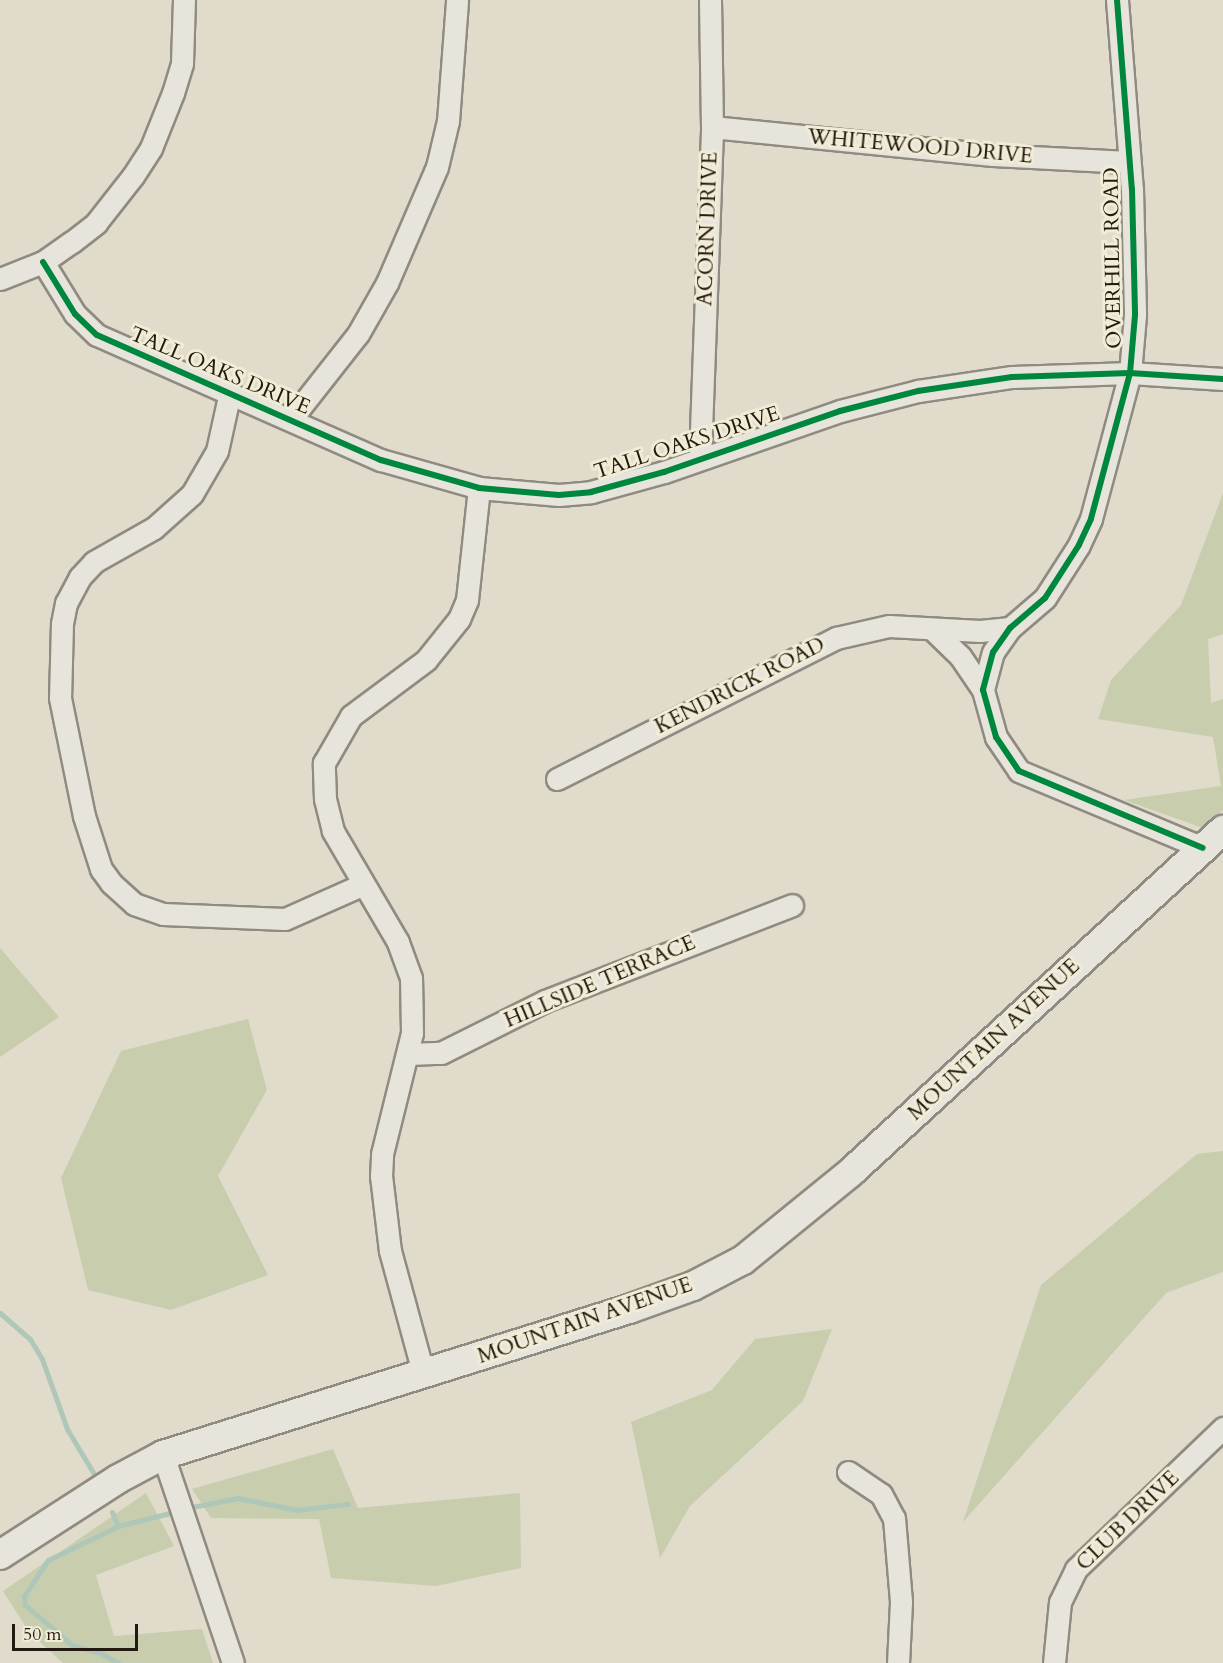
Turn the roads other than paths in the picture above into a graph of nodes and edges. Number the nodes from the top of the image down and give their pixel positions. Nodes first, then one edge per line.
1 (184, 0) edge
2 (456, 0) edge
3 (710, 0) edge
4 (1117, 0) edge
5 (712, 127) junction
6 (1128, 162) junction
7 (43, 262) junction
8 (0, 279) edge
9 (1130, 373) junction
10 (1223, 379) edge
11 (230, 392) junction
12 (291, 419) junction
13 (700, 458) junction
14 (479, 488) junction
15 (1010, 628) junction
16 (933, 630) junction
17 (983, 690) junction
18 (557, 779) dead end
19 (1213, 839) edge
20 (364, 884) junction
21 (792, 904) dead end
22 (408, 1054) junction
23 (424, 1376) junction
24 (1223, 1428) edge
25 (163, 1455) junction
26 (848, 1472) dead end
27 (0, 1556) edge
28 (232, 1663) edge
29 (898, 1663) edge
30 (1054, 1663) edge

1 - 7 street
2 - 12 street
3 - 5 street, ACORN DRIVE
4 - 6 street, OVERHILL ROAD
5 - 6 street, WHITEWOOD DRIVE
5 - 13 street, ACORN DRIVE
6 - 9 street, OVERHILL ROAD
7 - 8 street
7 - 11 street, TALL OAKS DRIVE
9 - 10 street, TALL OAKS DRIVE
9 - 13 street, TALL OAKS DRIVE
9 - 15 street, OVERHILL ROAD
11 - 12 street, TALL OAKS DRIVE
11 - 20 street
12 - 14 street, TALL OAKS DRIVE
13 - 14 street, TALL OAKS DRIVE
14 - 20 street
15 - 16 street, KENDRICK ROAD
15 - 17 street, OVERHILL ROAD
16 - 17 street
16 - 18 street, KENDRICK ROAD
17 - 19 street
19 - 23 main road, MOUNTAIN AVENUE
20 - 22 street
21 - 22 street, HILLSIDE TERRACE
22 - 23 street
23 - 25 main road, MOUNTAIN AVENUE
24 - 30 street, CLUB DRIVE
25 - 27 main road, MOUNTAIN AVENUE
25 - 28 street
26 - 29 street

